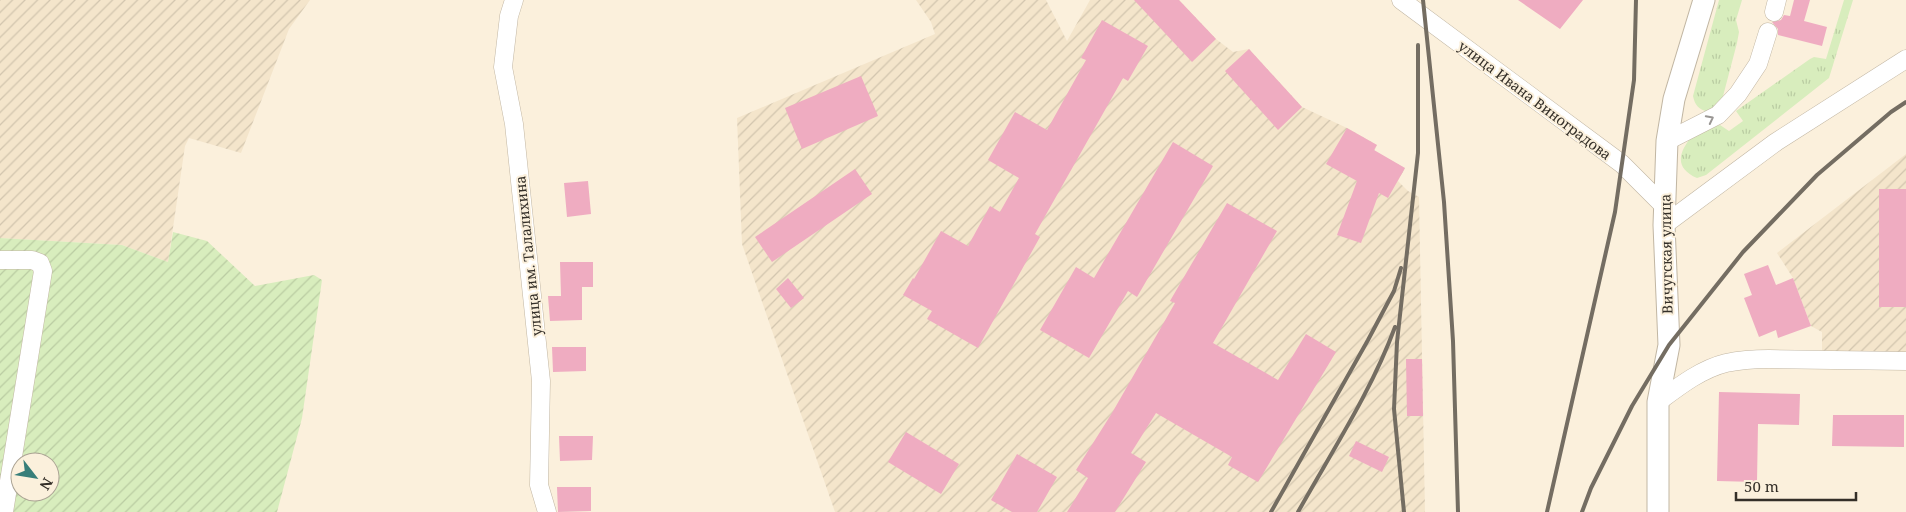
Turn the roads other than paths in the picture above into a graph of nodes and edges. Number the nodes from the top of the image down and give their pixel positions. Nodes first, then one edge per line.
1 (514, 0) edge
2 (1401, 0) edge
3 (1704, 0) edge
4 (1768, 32) dead end
5 (1906, 59) edge
6 (1667, 141) junction
7 (1664, 215) junction
8 (0, 260) edge
9 (1906, 361) edge
10 (1658, 402) junction
11 (4, 512) edge
12 (547, 512) edge
13 (1658, 512) edge

1 - 12 street, улица им. Талалихина
2 - 7 street, улица Ивана Виноградова
3 - 6 main road, Вичугская улица
6 -> 4 street
5 - 7 street
6 - 7 main road, Вичугская улица
7 - 10 main road, Вичугская улица
8 - 11 street
9 - 10 street
10 - 13 main road, Вичугская улица

